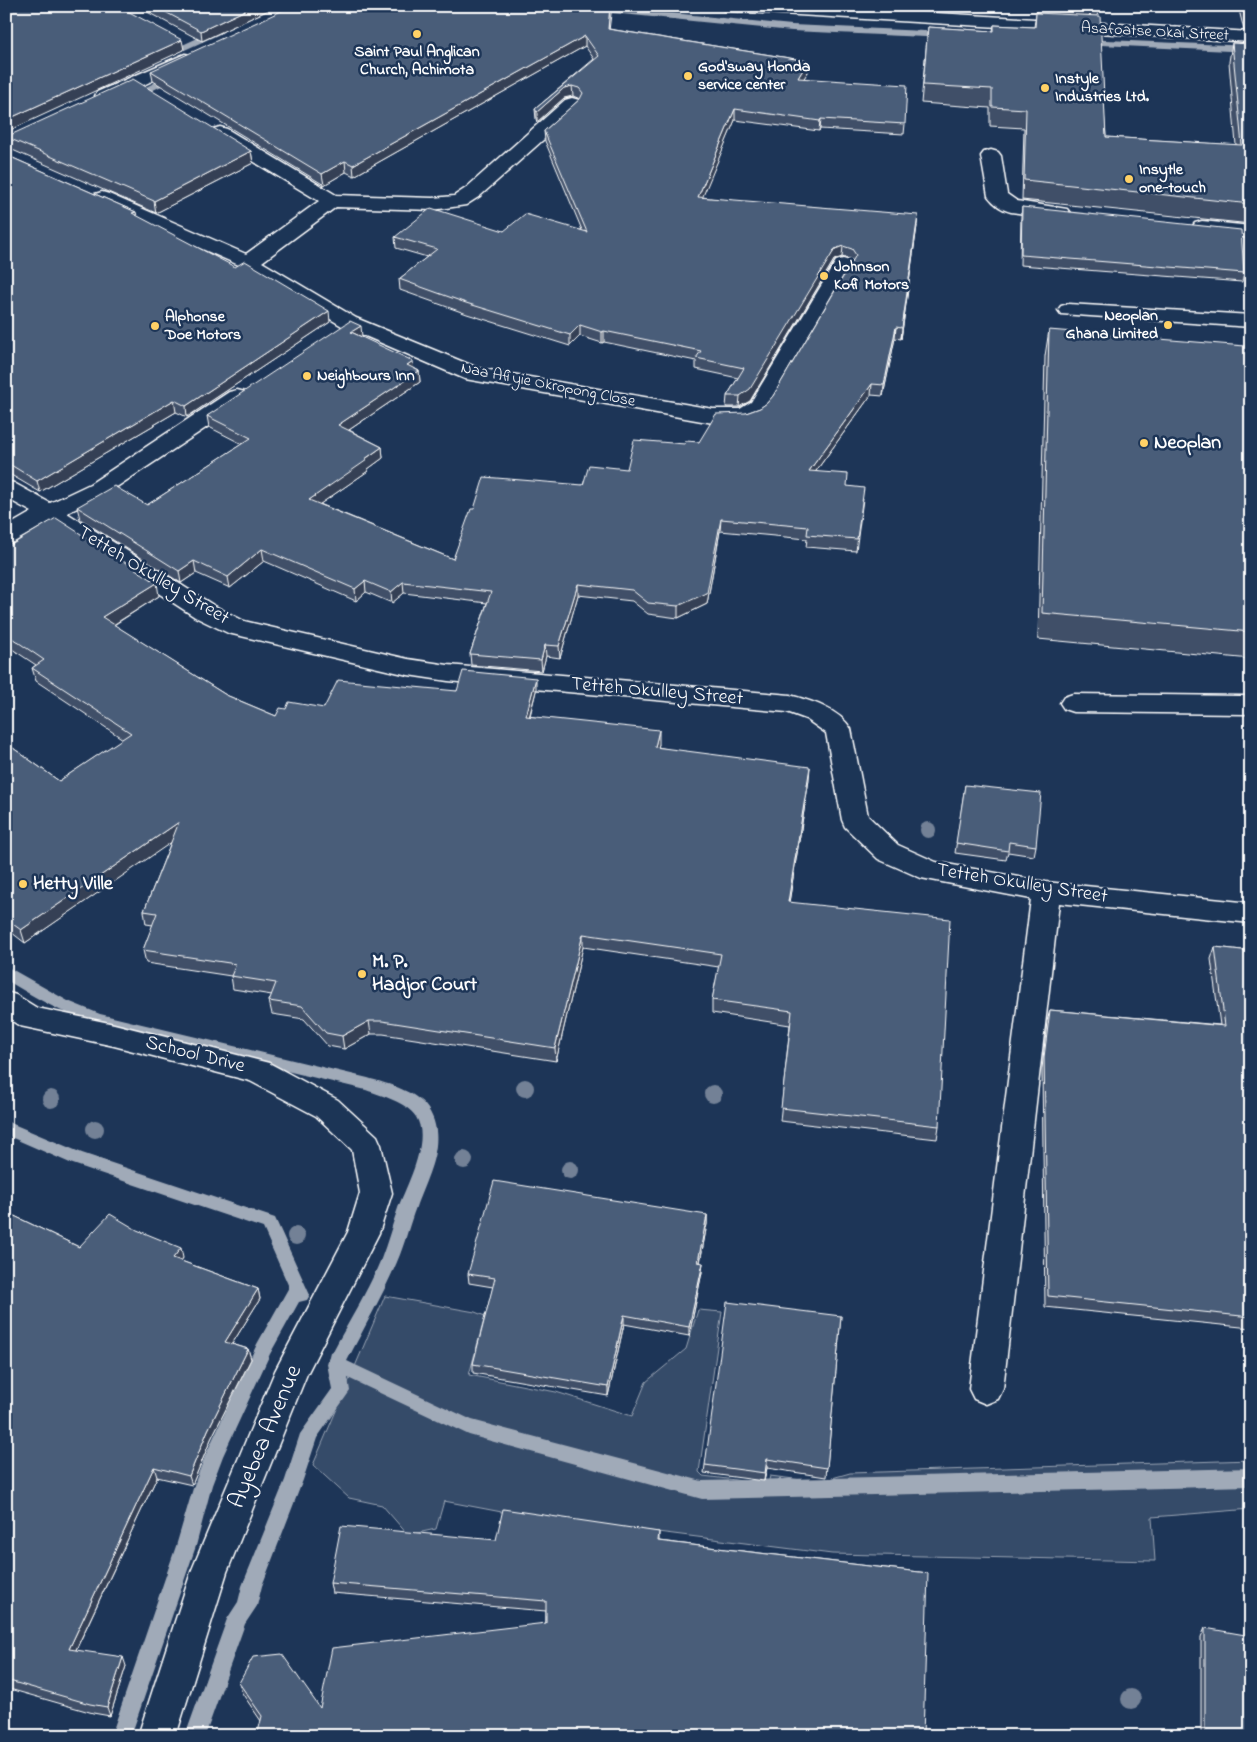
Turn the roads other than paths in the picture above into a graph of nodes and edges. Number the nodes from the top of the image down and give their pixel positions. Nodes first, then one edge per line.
1 (729, 6) edge
2 (906, 12) edge
3 (1251, 37) edge
4 (194, 46) dead end
5 (572, 104) edge
6 (84, 105) edge
7 (202, 121) edge
8 (991, 156) dead end
9 (87, 191) edge
10 (332, 201) junction
11 (1078, 215) edge
12 (1184, 226) edge
13 (1251, 232) edge
14 (248, 262) junction
15 (843, 265) dead end
16 (1068, 310) dead end
17 (1251, 321) edge
18 (252, 387) edge
19 (6, 488) edge
20 (48, 512) junction
21 (6, 537) edge
22 (1073, 703) dead end
23 (1251, 703) edge
24 (1046, 892) junction
25 (1251, 913) edge
26 (6, 1004) edge
27 (366, 1145) joint
28 (986, 1389) dead end
29 (157, 1736) edge

1 - 2 street, Asafoatse Okai Street
2 - 3 street, Asafoatse Okai Street
4 - 6 street
5 - 10 street
7 - 10 street
8 - 11 street
9 - 14 street, Naa Afiyie Okropong Close
10 - 14 street
12 - 13 street
14 - 15 street, Naa Afiyie Okropong Close
16 - 17 street
18 - 20 street
19 - 20 street, Tetteh Okulley Street
20 - 21 street
20 - 24 street, Tetteh Okulley Street
22 - 23 street
24 - 25 street, Tetteh Okulley Street
24 - 28 street
26 - 27 street, School Drive
27 - 29 street, Ayebea Avenue

